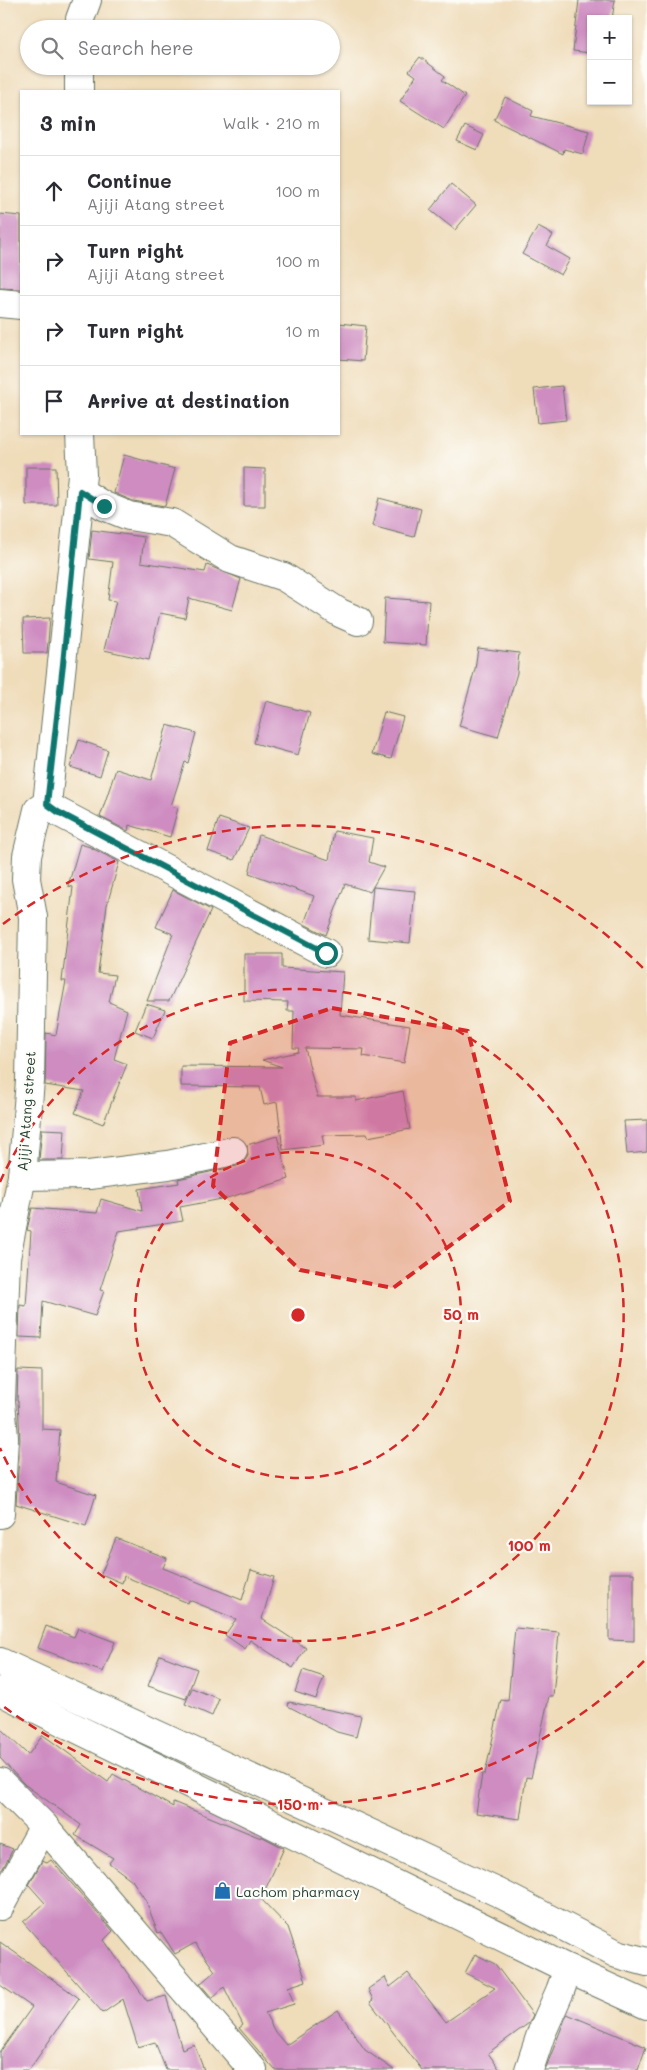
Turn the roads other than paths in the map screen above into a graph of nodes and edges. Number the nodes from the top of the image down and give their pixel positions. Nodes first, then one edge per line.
1 (87, 0) edge
2 (80, 20) edge
3 (79, 75) edge
4 (79, 90) edge
5 (0, 303) edge
6 (20, 305) edge
7 (80, 435) edge
8 (80, 491) junction
9 (358, 621) dead end
10 (47, 804) junction
11 (326, 953) dead end
12 (233, 1151) dead end
13 (22, 1176) junction
14 (0, 1514) edge
15 (0, 1662) edge
16 (0, 1691) edge
17 (0, 1782) edge
18 (44, 1826) junction
19 (0, 1906) edge
20 (647, 1962) edge
21 (568, 1969) junction
22 (647, 2005) edge
23 (254, 2070) edge
24 (529, 2070) edge

1 - 2 street
3 - 4 street
5 - 6 street
7 - 8 street, Ajiji Atang street
8 - 9 street
8 - 10 street, Ajiji Atang street
10 - 11 street
10 - 13 street, Ajiji Atang street
12 - 13 street
13 - 14 street, Ajiji Atang street
15 - 20 street
16 - 21 street
17 - 18 street
18 - 19 street
18 - 23 street
21 - 22 street
21 - 24 street

